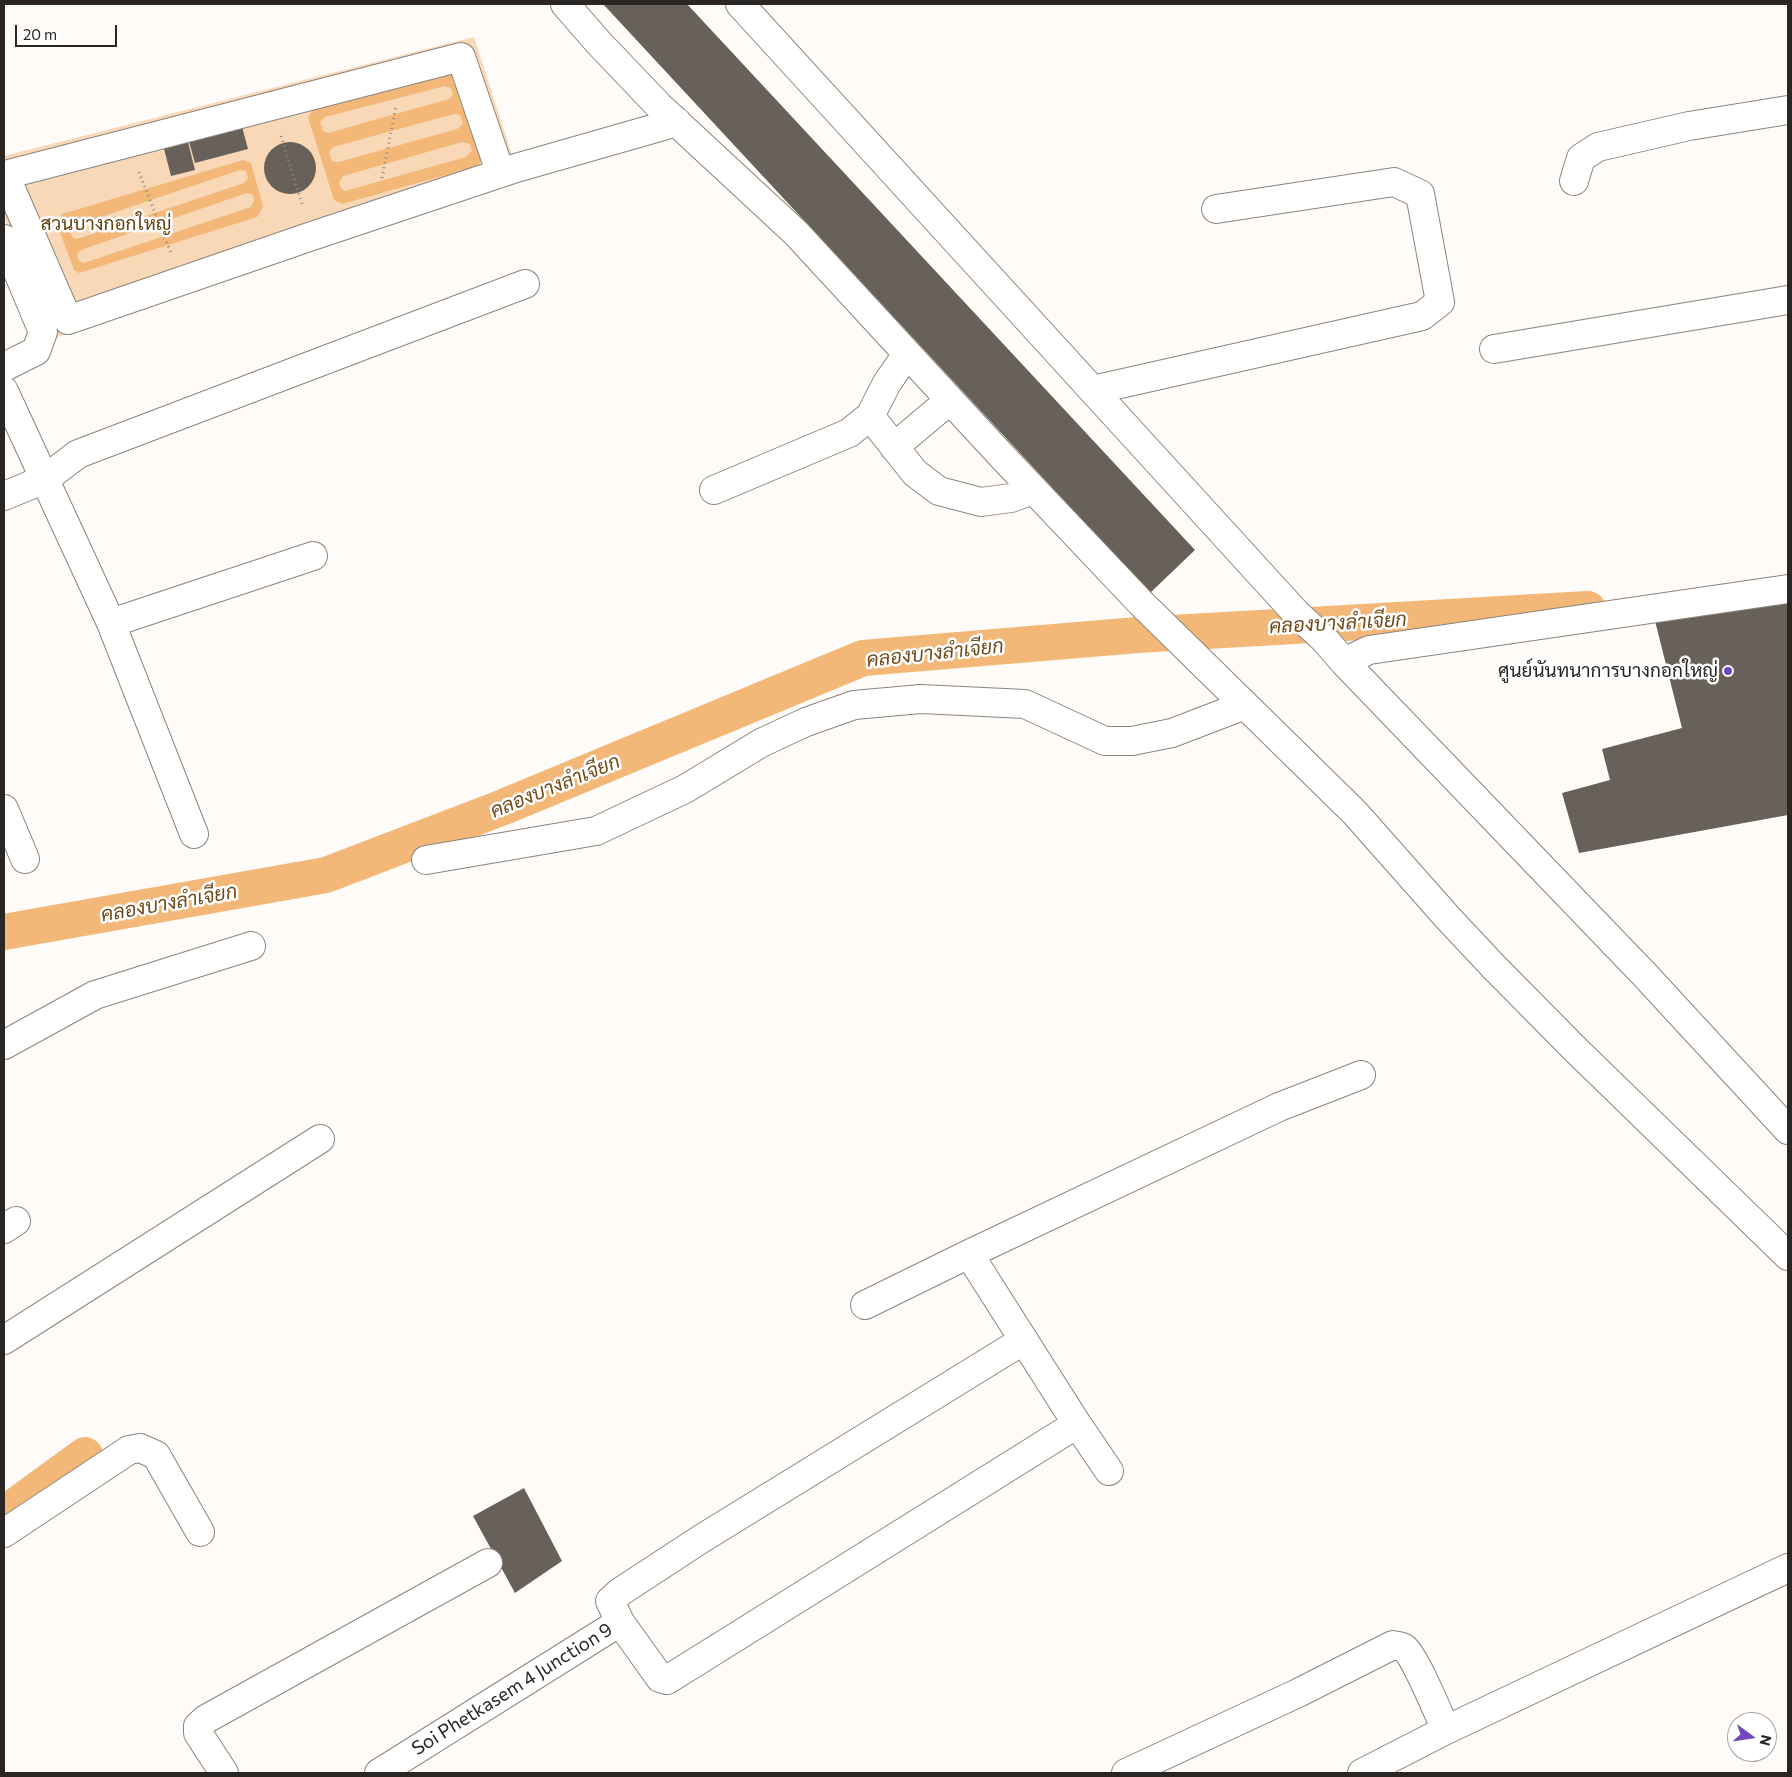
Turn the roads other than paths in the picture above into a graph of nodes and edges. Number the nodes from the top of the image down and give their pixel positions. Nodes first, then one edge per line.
1 (565, 4) edge
2 (740, 4) edge
3 (1788, 110) edge
4 (677, 122) junction
5 (506, 164) junction
6 (1574, 181) dead end
7 (1216, 209) dead end
8 (4, 239) edge
9 (525, 284) dead end
10 (1788, 300) edge
11 (1494, 349) dead end
12 (907, 354) junction
13 (4, 367) edge
14 (1093, 390) junction
15 (4, 391) edge
16 (950, 400) junction
17 (870, 416) junction
18 (894, 447) junction
19 (45, 479) junction
20 (714, 490) dead end
21 (1033, 490) junction
22 (4, 496) edge
23 (313, 556) dead end
24 (1788, 589) edge
25 (111, 623) junction
26 (1344, 662) junction
27 (1245, 705) junction
28 (4, 809) edge
29 (194, 834) dead end
30 (25, 859) dead end
31 (426, 860) dead end
32 (251, 946) dead end
33 (4, 1045) edge
34 (1361, 1075) dead end
35 (1788, 1130) edge
36 (320, 1139) dead end
37 (969, 1254) junction
38 (1788, 1256) edge
39 (865, 1305) dead end
40 (4, 1340) edge
41 (1024, 1340) junction
42 (1077, 1424) junction
43 (1109, 1471) dead end
44 (200, 1532) dead end
45 (4, 1533) edge
46 (488, 1563) dead end
47 (1788, 1568) edge
48 (620, 1622) junction
49 (1446, 1730) junction
50 (224, 1773) edge
51 (379, 1773) edge
52 (1126, 1773) edge
53 (1362, 1773) edge

1 - 4 street
2 - 14 street
3 - 6 street
4 - 5 street
4 - 12 street
5 - 5 street
7 - 14 street
8 - 13 street
9 - 19 street
10 - 11 street
12 - 16 street
12 - 17 street
14 - 26 street
15 - 19 street
16 - 18 street
16 - 21 street
17 - 18 street
17 - 20 street
18 - 21 street
19 - 22 street
19 - 25 street
21 - 27 street
23 - 25 street
24 - 26 street
25 - 29 street
26 - 35 street
27 - 31 street
27 - 38 street
28 - 30 street
32 - 33 street
34 - 37 street
36 - 40 street
37 - 39 street
37 - 41 street
41 - 42 street
41 - 48 street
42 - 43 street
42 - 48 street
44 - 45 street
46 - 50 street
47 - 49 street
48 - 51 street, Soi Phetkasem 4 Junction 9
49 - 52 street
49 - 53 street

